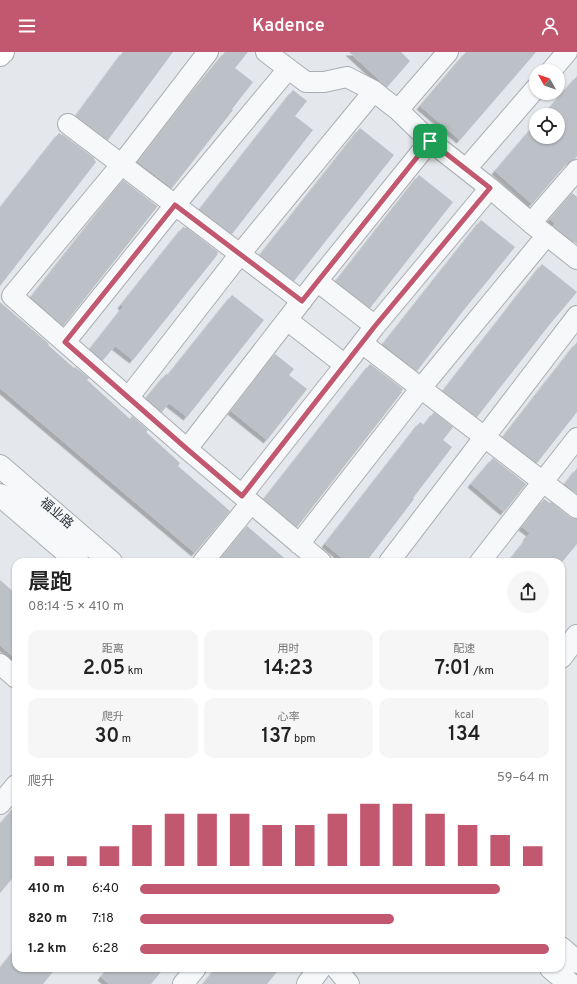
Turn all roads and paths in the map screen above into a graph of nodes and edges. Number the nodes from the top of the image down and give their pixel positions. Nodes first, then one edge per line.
1 (3, 52) edge
2 (208, 52) edge
3 (266, 52) edge
4 (448, 52) edge
5 (567, 52) edge
6 (0, 55) edge
7 (557, 64) edge
8 (288, 69) junction
9 (374, 91) junction
10 (529, 96) edge
11 (398, 110) junction
12 (68, 124) dead end
13 (430, 141) junction
14 (121, 165) junction
15 (466, 169) junction
16 (577, 170) edge
17 (490, 188) junction
18 (175, 205) junction
19 (539, 229) junction
20 (240, 254) junction
21 (577, 259) edge
22 (317, 281) junction
23 (302, 301) junction
24 (577, 316) edge
25 (287, 320) junction
26 (375, 326) junction
27 (65, 342) junction
28 (362, 343) junction
29 (345, 365) junction
30 (422, 388) junction
31 (128, 398) junction
32 (485, 437) junction
33 (577, 438) edge
34 (187, 449) junction
35 (0, 466) edge
36 (543, 482) junction
37 (0, 495) edge
38 (247, 499) junction
39 (577, 508) edge
40 (299, 544) junction
41 (73, 558) edge
42 (107, 558) edge
43 (206, 558) edge
44 (316, 558) edge
45 (392, 558) edge
46 (483, 558) edge
47 (577, 636) edge
48 (565, 652) edge
49 (0, 664) edge
50 (12, 674) edge
51 (12, 790) edge
52 (0, 804) edge
53 (565, 952) edge
54 (577, 962) edge
55 (193, 972) edge
56 (317, 972) edge
57 (339, 972) edge
58 (556, 972) edge
59 (183, 984) edge
60 (308, 984) edge
61 (348, 984) edge
62 (570, 984) edge

1 - 6 main road
2 - 14 street
3 - 8 street
4 - 11 street
5 - 7 street
8 - 9 street
8 - 18 street
9 - 11 street
9 - 20 street
10 - 15 street
11 - 13 street
12 - 14 street
13 - 15 street
13 - 22 street
14 - 18 street
14 - 27 street
15 - 17 street
16 - 19 street
17 - 19 street
17 - 26 street
18 - 20 street
18 - 27 street
19 - 21 street
19 - 30 street
20 - 23 street
20 - 31 street
22 - 23 street
22 - 26 street
23 - 25 street
24 - 32 street
25 - 29 street
25 - 34 street
26 - 28 street
27 - 31 street
28 - 29 street
28 - 30 street
29 - 38 street
30 - 32 street
30 - 40 street
31 - 34 street
32 - 36 street
32 - 45 street
33 - 36 street
34 - 38 street
35 - 42 street, 福业路
36 - 39 street
36 - 46 street
37 - 41 street, 福业路
38 - 40 street
38 - 43 street
40 - 44 street
47 - 48 street
49 - 50 street
51 - 52 street
53 - 54 street
55 - 59 street
56 - 60 street
57 - 61 street
58 - 62 street

